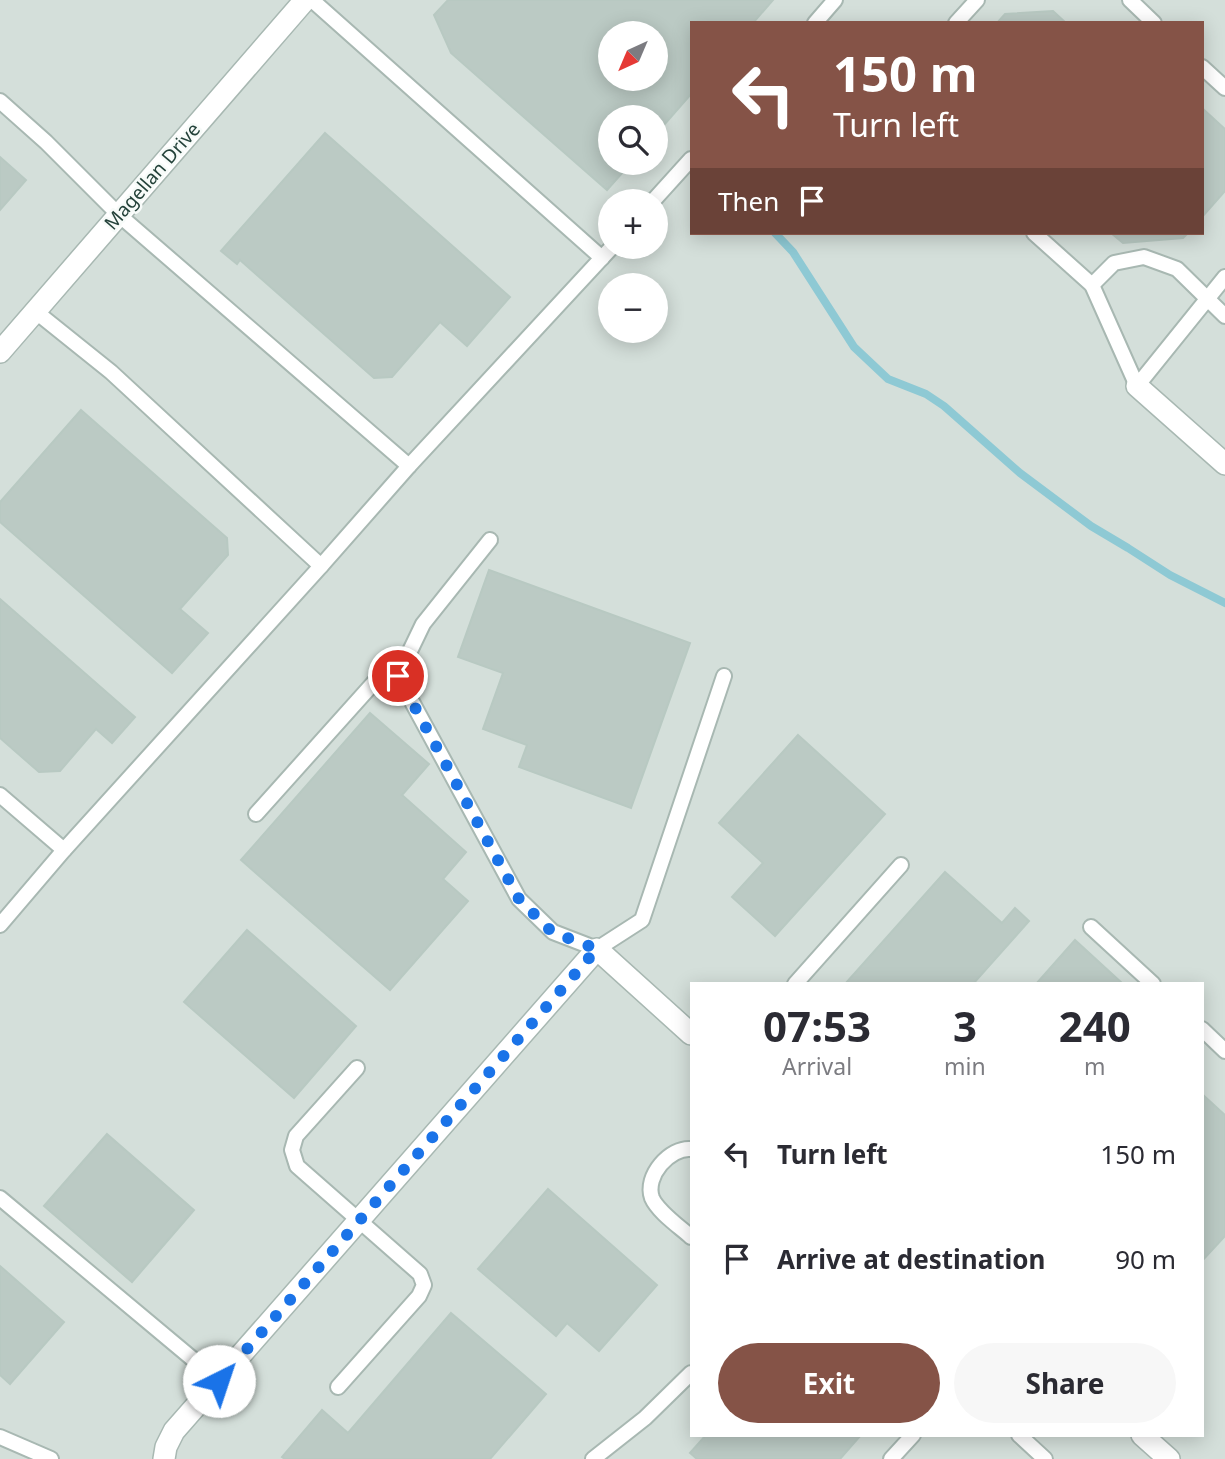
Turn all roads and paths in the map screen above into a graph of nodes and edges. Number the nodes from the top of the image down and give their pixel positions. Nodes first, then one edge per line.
1 (304, 0) edge
2 (312, 0) edge
3 (835, 0) edge
4 (977, 0) edge
5 (1130, 0) edge
6 (817, 21) edge
7 (959, 21) edge
8 (1152, 21) edge
9 (1204, 69) edge
10 (1225, 89) edge
11 (0, 101) edge
12 (690, 160) edge
13 (664, 189) edge
14 (119, 215) junction
15 (1036, 235) edge
16 (598, 244) edge
17 (601, 259) edge
18 (1225, 277) edge
19 (1093, 285) junction
20 (1207, 300) junction
21 (35, 311) junction
22 (1225, 316) edge
23 (0, 352) edge
24 (1137, 386) junction
25 (1225, 464) edge
26 (409, 466) junction
27 (490, 540) dead end
28 (321, 566) junction
29 (398, 676) junction
30 (724, 676) dead end
31 (0, 795) edge
32 (256, 814) dead end
33 (64, 850) junction
34 (901, 865) dead end
35 (0, 925) edge
36 (1091, 927) dead end
37 (597, 949) junction
38 (797, 982) edge
39 (1151, 982) edge
40 (1204, 1031) edge
41 (690, 1033) edge
42 (1225, 1051) edge
43 (357, 1068) dead end
44 (690, 1149) edge
45 (0, 1198) edge
46 (360, 1220) junction
47 (690, 1236) edge
48 (690, 1374) edge
49 (219, 1381) junction
50 (338, 1387) dead end
51 (0, 1437) edge
52 (911, 1437) edge
53 (1020, 1437) edge
54 (1144, 1437) edge
55 (51, 1459) edge
56 (164, 1459) edge
57 (593, 1459) edge
58 (891, 1459) edge
59 (1045, 1459) edge
60 (1169, 1459) edge

1 - 14 street, Magellan Drive
2 - 16 lane
3 - 6 lane
4 - 7 lane
5 - 8 lane
9 - 10 lane
11 - 14 lane
12 - 13 lane
14 - 21 street, Magellan Drive
14 - 26 lane
15 - 19 lane
17 - 26 lane
18 - 20 lane
19 - 20 lane
19 - 24 lane
20 - 22 lane
20 - 24 lane
21 - 23 street, Magellan Drive
21 - 28 lane
24 - 25 street
26 - 28 lane
27 - 29 lane
28 - 33 lane
29 - 32 lane
29 - 37 lane
30 - 37 lane
31 - 33 lane
33 - 35 lane
34 - 38 lane
36 - 39 lane
37 - 41 street
37 - 46 street
40 - 42 lane
43 - 46 lane
44 - 47 lane
45 - 49 lane
46 - 49 street
46 - 50 lane
48 - 57 lane
49 - 56 street
51 - 55 lane
52 - 58 lane
53 - 59 lane
54 - 60 street

